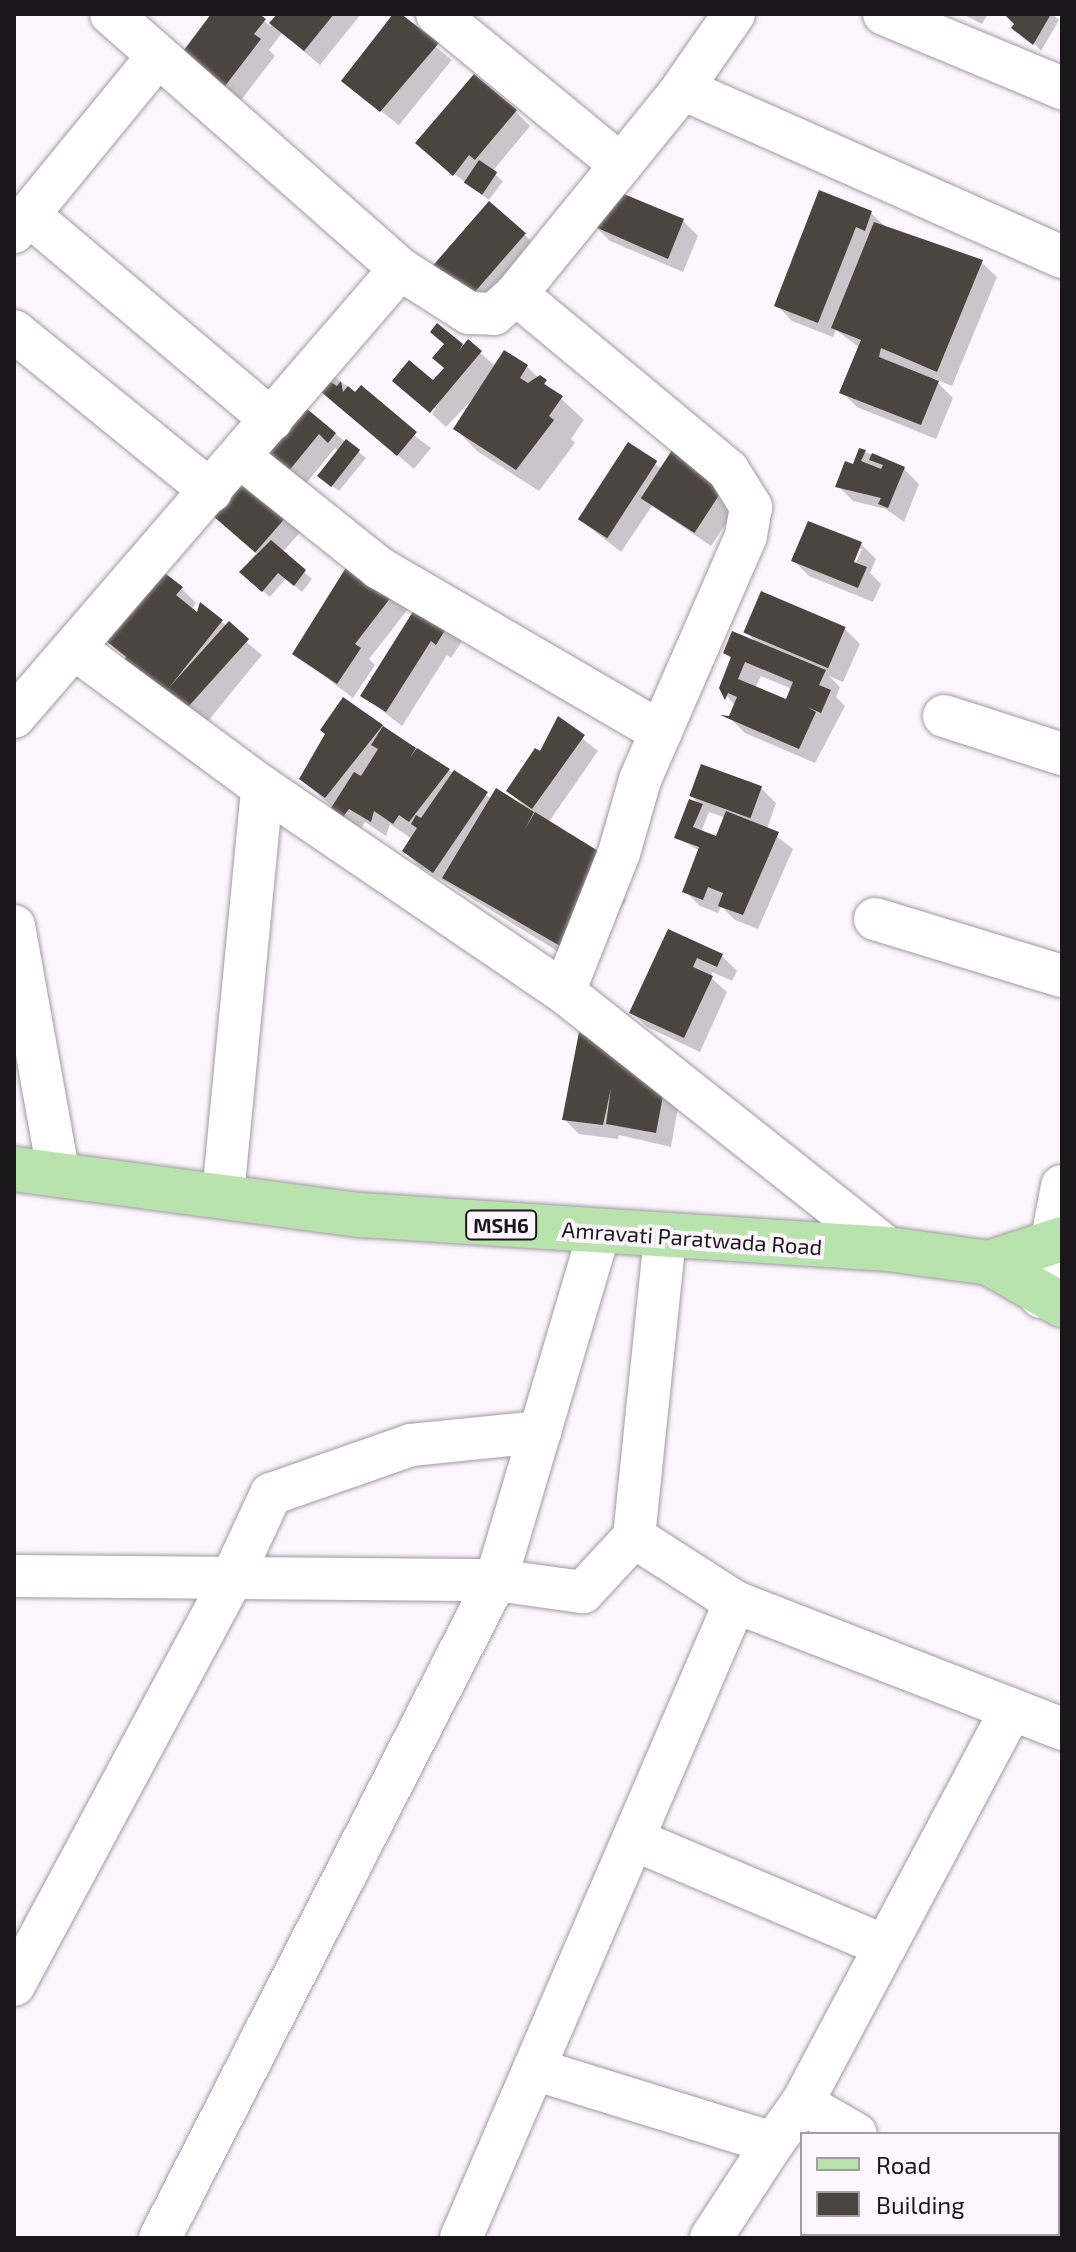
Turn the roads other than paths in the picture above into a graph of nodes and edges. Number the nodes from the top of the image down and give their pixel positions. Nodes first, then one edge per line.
1 (111, 14) edge
2 (437, 14) edge
3 (734, 14) edge
4 (884, 14) edge
5 (928, 23) edge
6 (157, 57) junction
7 (1062, 88) edge
8 (677, 96) junction
9 (621, 165) junction
10 (21, 223) edge
11 (1062, 257) edge
12 (400, 269) junction
13 (516, 294) junction
14 (14, 331) edge
15 (272, 420) junction
16 (240, 457) junction
17 (211, 491) junction
18 (74, 648) junction
19 (944, 716) dead end
20 (14, 717) edge
21 (661, 732) junction
22 (1062, 754) edge
23 (262, 787) junction
24 (875, 919) dead end
25 (14, 926) edge
26 (1062, 976) edge
27 (564, 992) junction
28 (14, 1169) edge
29 (58, 1171) junction
30 (1062, 1186) edge
31 (223, 1195) junction
32 (599, 1232) junction
33 (665, 1237) junction
34 (1057, 1239) edge
35 (888, 1249) junction
36 (989, 1263) junction
37 (1052, 1301) edge
38 (540, 1432) junction
39 (634, 1537) junction
40 (14, 1576) edge
41 (231, 1580) junction
42 (496, 1580) junction
43 (735, 1602) junction
44 (1011, 1710) junction
45 (1062, 1729) edge
46 (635, 1840) junction
47 (885, 1946) junction
48 (14, 1985) edge
49 (537, 2070) junction
50 (802, 2103) junction
51 (853, 2132) edge
52 (773, 2143) junction
53 (160, 2238) edge
54 (461, 2238) edge
55 (711, 2238) edge

1 - 6 street
2 - 9 street
3 - 8 street
4 - 5 street
5 - 7 street
6 - 10 street
6 - 12 street
8 - 9 street
8 - 11 street
9 - 13 street
10 - 15 street
12 - 13 street
12 - 15 street
13 - 21 street
14 - 17 street
15 - 16 street
16 - 17 street
16 - 21 street
17 - 18 street
18 - 20 street
18 - 23 street
19 - 22 street
21 - 27 street
23 - 27 street
23 - 31 street
24 - 26 street
25 - 29 street
27 - 35 street
28 - 29 main road, Amravati Paratwada Road / MSH6
29 - 31 main road, Amravati Paratwada Road / MSH6
30 - 34 street
31 - 32 main road, Amravati Paratwada Road / MSH6
32 - 33 main road, Amravati Paratwada Road / MSH6
32 - 38 street
33 - 35 main road, Amravati Paratwada Road / MSH6
33 - 39 street
34 - 36 main road, Amravati Paratwada Road / MSH6
34 - 37 street
35 - 36 main road, Amravati Paratwada Road / MSH6
36 - 37 main road, Amravati Paratwada Road / MSH6
38 - 41 street
38 - 42 street
39 - 42 street
39 - 43 street
40 - 41 street
41 - 42 street
41 - 48 street
42 - 53 street
43 - 44 street
43 - 46 street
44 - 45 street
44 - 47 street
46 - 47 street
46 - 49 street
47 - 50 street
49 - 52 street
49 - 54 street
50 - 51 street
50 - 52 street
52 - 55 street

